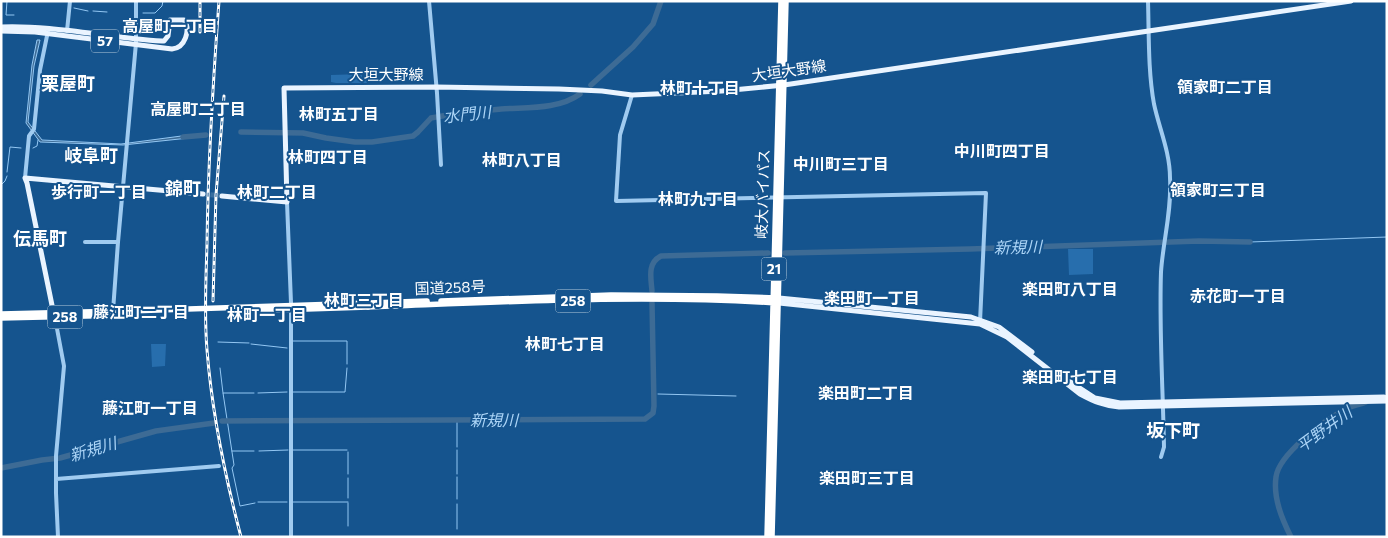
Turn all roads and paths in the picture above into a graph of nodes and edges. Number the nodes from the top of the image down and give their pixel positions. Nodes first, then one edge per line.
1 (70, 1) edge
2 (136, 1) edge
3 (429, 1) edge
4 (781, 1) edge
5 (786, 1) edge
6 (1148, 1) edge
7 (1351, 1) edge
8 (1, 27) edge
9 (1, 31) edge
10 (48, 31) junction
11 (1149, 31) junction
12 (66, 34) junction
13 (136, 42) junction
14 (781, 85) junction
15 (436, 87) junction
16 (632, 94) junction
17 (441, 165) dead end
18 (25, 178) junction
19 (123, 187) junction
20 (203, 194) tunnel mouth
21 (222, 196) tunnel mouth
22 (779, 198) junction
23 (287, 202) junction
24 (85, 242) dead end
25 (118, 242) junction
26 (776, 301) junction
27 (113, 311) junction
28 (128, 313) junction
29 (1, 314) edge
30 (54, 316) junction
31 (1, 318) edge
32 (980, 322) junction
33 (1387, 399) edge
34 (1163, 404) junction
35 (1161, 457) dead end
36 (219, 466) dead end
37 (56, 479) junction
38 (58, 537) edge
39 (290, 537) edge
40 (767, 537) edge
41 (772, 537) edge

1 - 12 street
2 - 13 street
3 - 15 street
4 - 14 highway, 岐大バイパス / 21
5 - 14 highway, 岐大バイパス / 21
6 - 11 street
7 - 11 main road, 大垣大野線
8 - 10 main road, 57
9 - 10 main road, 57
10 - 12 main road, 57
10 - 18 street
11 - 14 main road, 大垣大野線
11 - 34 street
12 - 13 main road, 57
13 - 13 main road, 57
13 - 19 street
14 - 16 main road, 大垣大野線
14 - 22 highway, 岐大バイパス / 21
15 - 16 main road, 大垣大野線
15 - 17 street
15 - 23 main road, 大垣大野線
16 - 22 street
18 - 19 main road
18 - 30 main road
19 - 20 main road
19 - 25 street
21 - 23 main road
22 - 26 highway, 岐大バイパス / 21
22 - 32 street
23 - 39 street
24 - 25 street
25 - 27 street
26 - 28 highway, 国道258号 / 258, bridge
26 - 32 main road
26 - 40 highway, 岐大バイパス / 21
26 - 41 highway, 岐大バイパス / 21
27 - 28 highway, 国道258号 / 258
27 - 30 highway, 国道258号 / 258
28 - 30 highway, 国道258号 / 258
29 - 30 highway, 国道258号 / 258
30 - 31 highway, 国道258号 / 258
30 - 37 street
32 - 34 main road
33 - 34 main road
34 - 35 street
36 - 37 street
37 - 38 street

